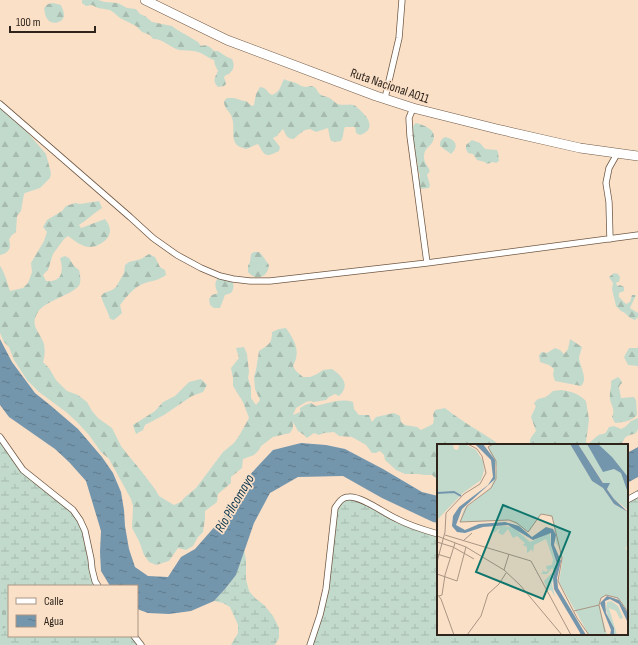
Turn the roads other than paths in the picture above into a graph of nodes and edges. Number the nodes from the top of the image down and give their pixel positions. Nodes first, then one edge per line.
1 (145, 0) edge
2 (402, 0) edge
3 (385, 98) junction
4 (0, 104) edge
5 (413, 108) junction
6 (617, 154) junction
7 (638, 156) edge
8 (638, 235) edge
9 (610, 239) junction
10 (427, 263) junction
11 (0, 437) edge
12 (638, 494) edge
13 (628, 499) edge
14 (437, 534) edge
15 (97, 585) edge
16 (135, 637) edge
17 (141, 645) edge
18 (310, 645) edge

1 - 3 main road, Ruta Nacional A011
2 - 3 street
3 - 5 main road, Ruta Nacional A011
4 - 10 street
5 - 6 main road, Ruta Nacional A011
5 - 10 street
6 - 7 main road, Ruta Nacional A011
6 - 9 street
8 - 9 street
9 - 10 street
11 - 15 street
12 - 13 street
14 - 18 street
16 - 17 street

